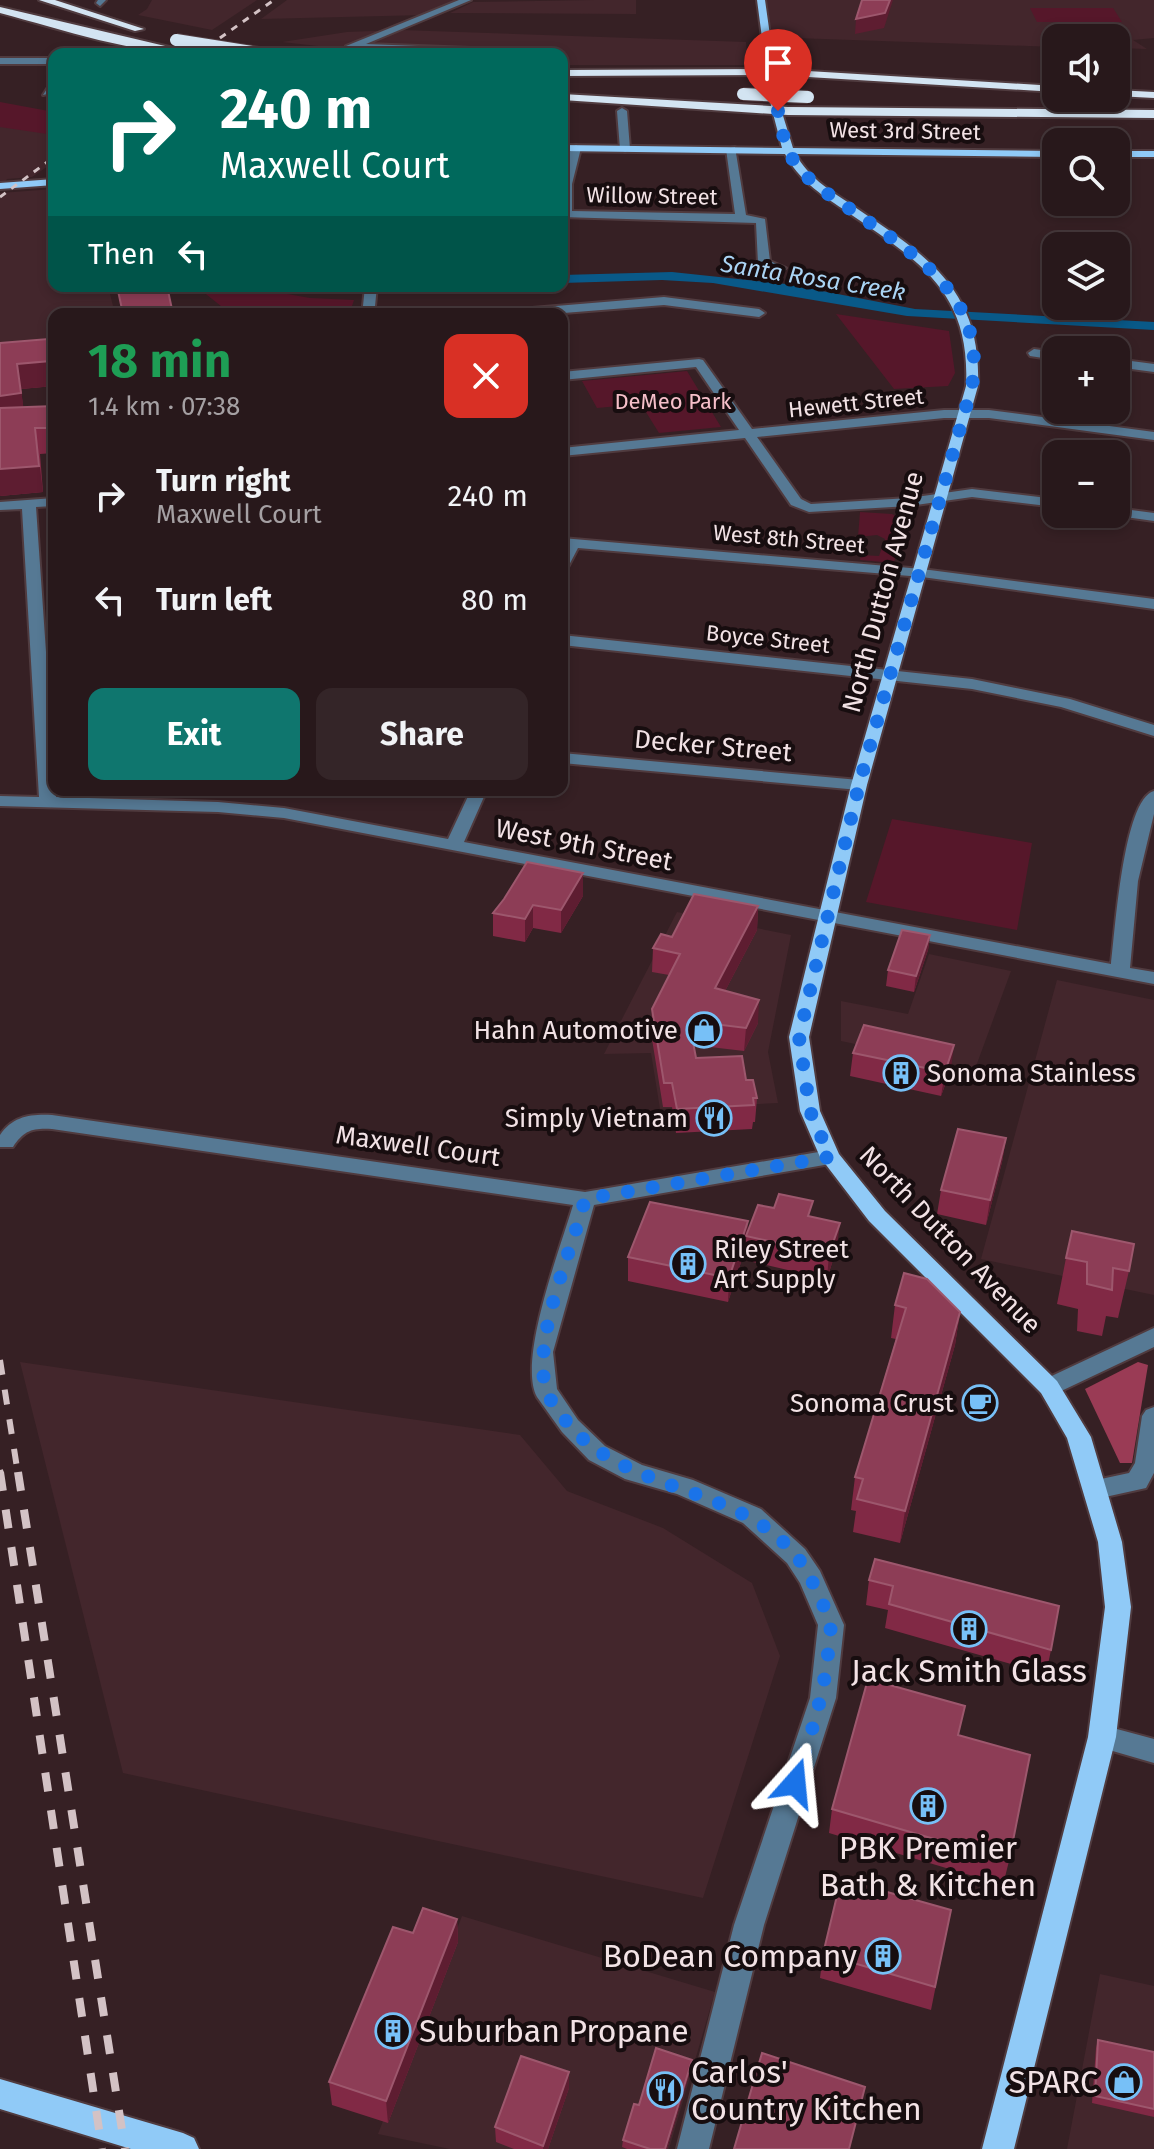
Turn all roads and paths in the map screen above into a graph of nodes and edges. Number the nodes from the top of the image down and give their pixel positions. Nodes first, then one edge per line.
1 (44, 0) edge
2 (467, 0) edge
3 (761, 0) edge
4 (15, 1) edge
5 (1, 12) edge
6 (176, 40) junction
7 (158, 48) edge
8 (224, 48) edge
9 (401, 48) edge
10 (0, 61) edge
11 (48, 61) edge
12 (771, 72) junction
13 (568, 76) edge
14 (568, 76) edge
15 (568, 88) edge
16 (1042, 88) edge
17 (48, 90) edge
18 (742, 90) junction
19 (807, 92) junction
20 (46, 93) dead end
21 (1130, 95) edge
22 (568, 97) edge
23 (1042, 97) edge
24 (1130, 98) edge
25 (1154, 98) edge
26 (622, 111) dead end
27 (778, 111) junction
28 (1154, 112) edge
29 (568, 148) edge
30 (576, 148) junction
31 (625, 149) junction
32 (731, 149) junction
33 (788, 149) junction
34 (1042, 154) edge
35 (1130, 154) edge
36 (1154, 154) edge
37 (568, 180) edge
38 (48, 182) edge
39 (3, 186) edge
40 (568, 214) edge
41 (741, 217) junction
42 (780, 268) dead end
43 (568, 309) edge
44 (759, 313) dead end
45 (48, 353) edge
46 (1034, 353) dead end
47 (1042, 354) edge
48 (0, 357) edge
49 (1130, 365) edge
50 (1154, 368) edge
51 (568, 375) edge
52 (963, 414) junction
53 (749, 433) junction
54 (1154, 436) edge
55 (568, 451) edge
56 (940, 497) junction
57 (1042, 501) edge
58 (48, 502) edge
59 (29, 504) junction
60 (0, 506) edge
61 (1130, 514) edge
62 (1154, 517) edge
63 (568, 542) edge
64 (922, 573) junction
65 (36, 593) junction
66 (48, 594) edge
67 (1154, 604) edge
68 (568, 641) edge
69 (893, 674) junction
70 (48, 698) edge
71 (1154, 731) edge
72 (568, 759) edge
73 (859, 785) junction
74 (48, 796) edge
75 (224, 796) edge
76 (476, 796) edge
77 (1154, 796) edge
78 (0, 801) edge
79 (48, 803) junction
80 (218, 807) junction
81 (453, 846) junction
82 (1145, 846) edge
83 (827, 914) junction
84 (1120, 972) junction
85 (1154, 978) edge
86 (6, 1142) dead end
87 (830, 1157) junction
88 (585, 1199) junction
89 (1154, 1336) edge
90 (1049, 1387) junction
91 (1154, 1416) edge
92 (1096, 1489) junction
93 (1102, 1737) junction
94 (1154, 1751) edge
95 (0, 2094) edge
96 (183, 2149) edge
97 (693, 2149) edge
98 (998, 2149) edge

1 - 6 highway
2 - 9 street
3 - 12 main road, North Dutton Avenue
4 - 6 highway
5 - 7 highway
6 - 8 highway, bridge
10 - 11 street
12 - 13 highway
12 - 16 highway
12 - 27 main road, North Dutton Avenue
14 - 18 highway
15 - 18 highway
17 - 20 street
18 - 19 highway, bridge
19 - 23 highway
19 - 28 highway
21 - 25 highway
22 - 27 highway
24 - 25 highway
26 - 31 street
27 - 28 highway
27 - 33 main road, North Dutton Avenue
29 - 30 main road, West 3rd Street
30 - 31 main road, West 3rd Street
30 - 37 street
31 - 32 main road, West 3rd Street
32 - 33 main road, West 3rd Street
32 - 41 street
33 - 34 main road, West 3rd Street
33 - 52 main road, North Dutton Avenue
35 - 36 main road
38 - 39 main road
40 - 41 street, Willow Street
41 - 42 street
43 - 44 street
45 - 48 street
46 - 47 street
49 - 50 street
51 - 53 street
52 - 53 street, Hewett Street
52 - 54 street, Hewett Street
52 - 56 main road, North Dutton Avenue
53 - 55 street, Hewett Street
53 - 56 street
56 - 57 street
56 - 64 main road, North Dutton Avenue
58 - 59 street
59 - 60 street
59 - 65 street
61 - 62 street
63 - 64 street, West 8th Street
64 - 67 street, West 8th Street
64 - 69 main road, North Dutton Avenue
65 - 66 street
65 - 70 street
68 - 69 street, Boyce Street
69 - 71 street, Boyce Street
69 - 73 main road, North Dutton Avenue
72 - 73 street, Decker Street
73 - 83 main road, North Dutton Avenue
74 - 79 street
75 - 80 street
76 - 81 street
77 - 82 street
78 - 79 street, West 9th Street
79 - 80 street, West 9th Street
80 - 81 street, West 9th Street
81 - 83 street, West 9th Street
82 - 84 street
83 - 84 street, West 9th Street
83 - 87 main road, North Dutton Avenue
84 - 85 street, West 9th Street
86 - 88 street, Maxwell Court
87 - 88 street, Maxwell Court
87 - 90 main road, North Dutton Avenue
88 - 97 street
89 - 90 street
90 - 92 main road, North Dutton Avenue
91 - 92 street
92 - 93 main road, North Dutton Avenue
93 - 94 street
93 - 98 main road, North Dutton Avenue
95 - 96 main road

